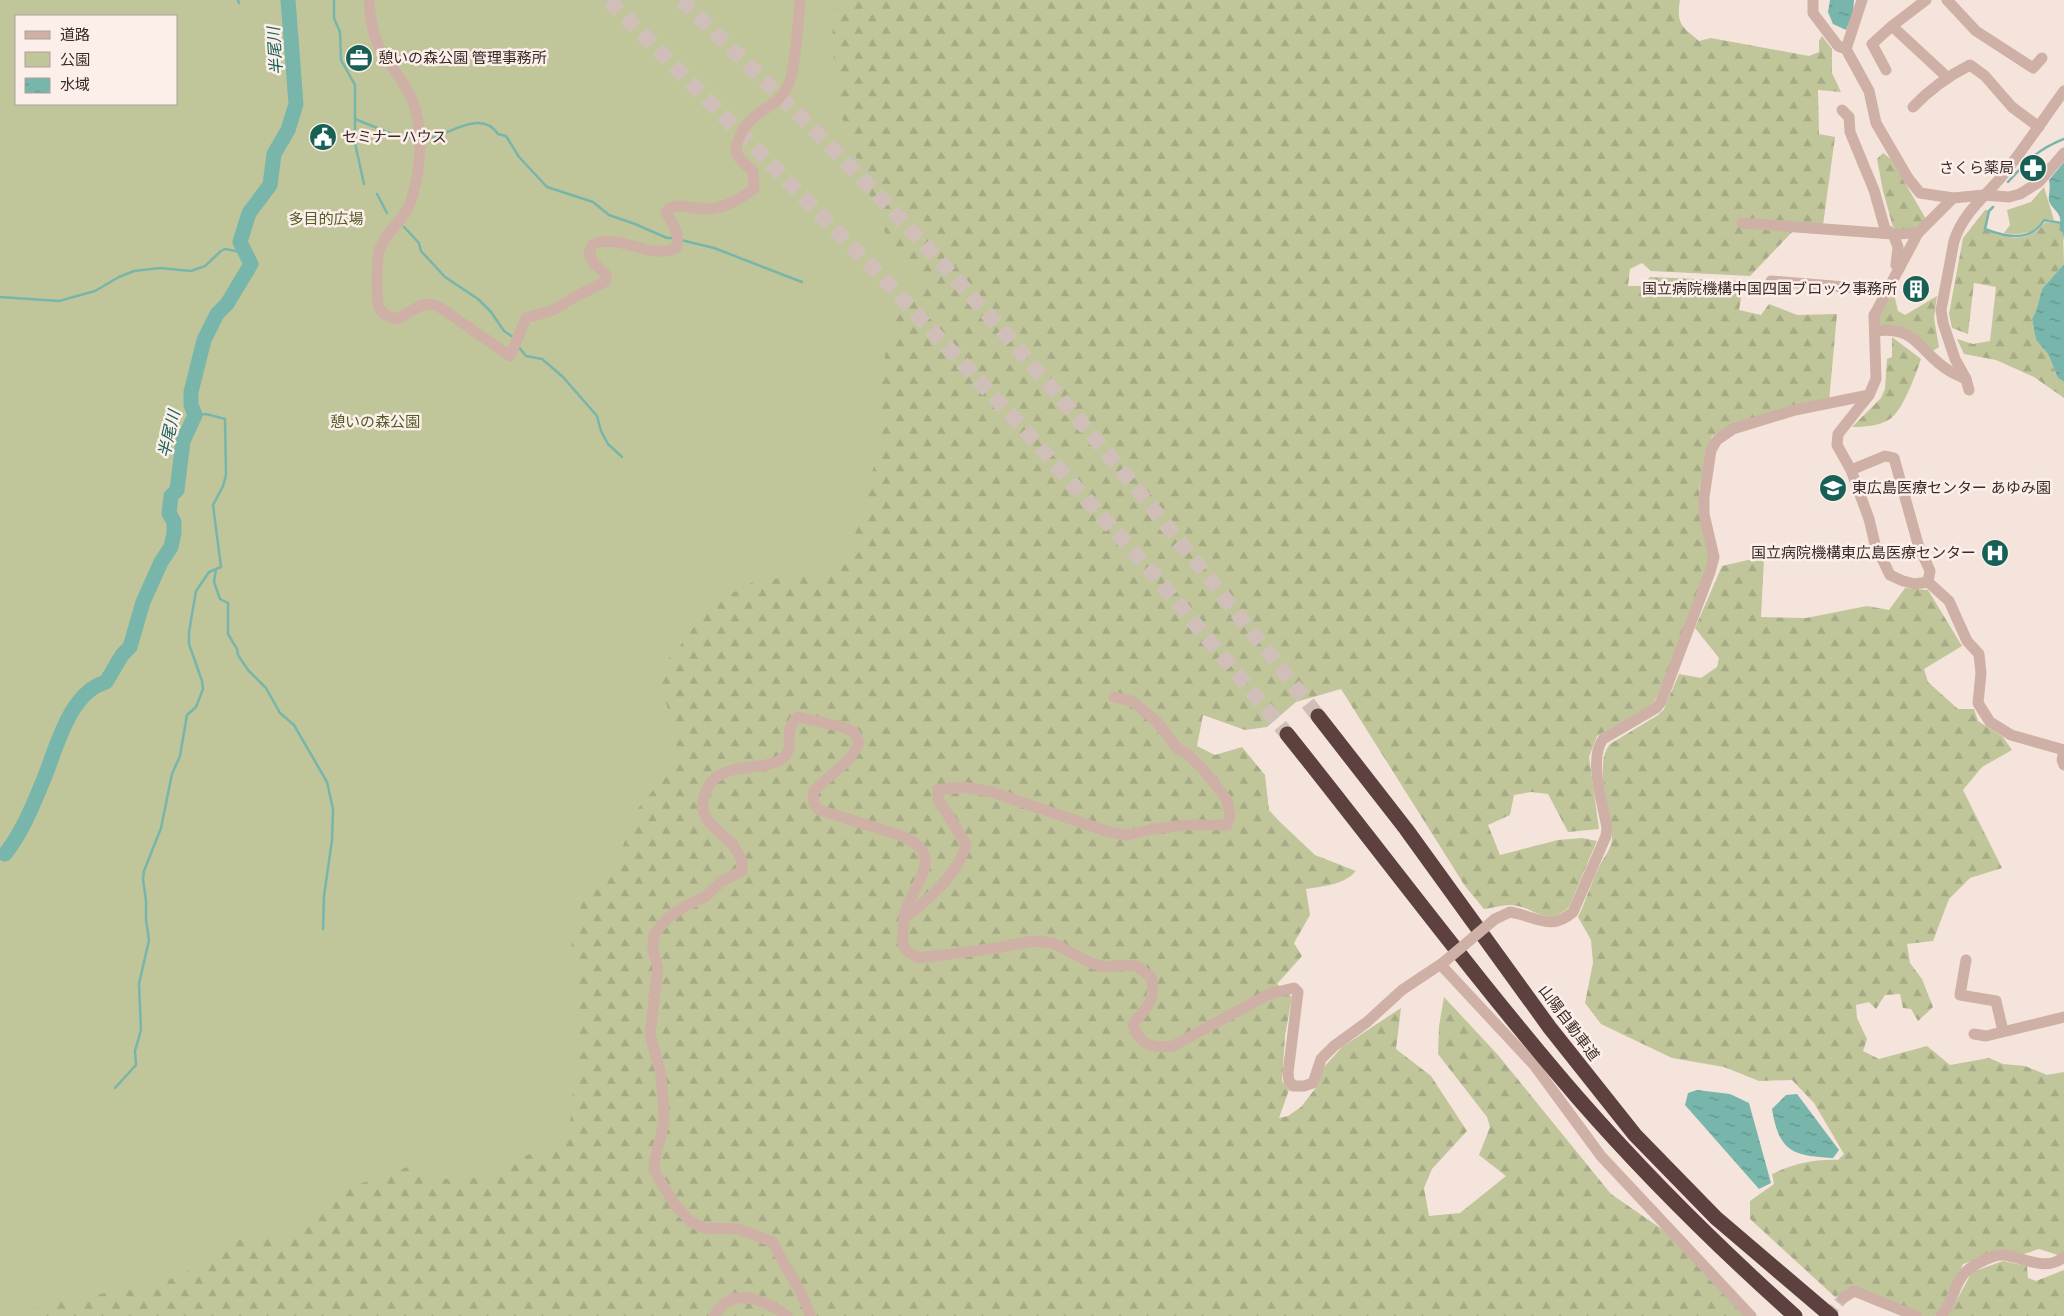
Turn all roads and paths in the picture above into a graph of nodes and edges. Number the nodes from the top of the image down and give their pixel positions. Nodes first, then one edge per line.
1 (369, 0) edge
2 (800, 0) edge
3 (1813, 0) edge
4 (1862, 0) edge
5 (1926, 0) edge
6 (1947, 0) edge
7 (1892, 26) junction
8 (1846, 49) junction
9 (2042, 58) dead end
10 (1886, 70) dead end
11 (1947, 77) junction
12 (2064, 91) edge
13 (1913, 108) dead end
14 (1842, 110) dead end
15 (2038, 126) junction
16 (2064, 153) edge
17 (1984, 195) junction
18 (1953, 198) junction
19 (1742, 223) dead end
20 (1918, 233) junction
21 (1893, 234) junction
22 (1900, 267) junction
23 (1770, 281) dead end
24 (1886, 293) junction
25 (1875, 331) junction
26 (1869, 395) junction
27 (1851, 470) junction
28 (1928, 582) junction
29 (1114, 697) dead end
30 (1318, 716) tunnel mouth
31 (1287, 734) tunnel mouth
32 (2064, 751) edge
33 (2064, 765) edge
34 (905, 913) junction
35 (1966, 960) dead end
36 (1442, 963) junction
37 (2064, 1017) edge
38 (2003, 1031) junction
39 (1974, 1034) dead end
40 (2064, 1257) edge
41 (1843, 1298) tunnel mouth
42 (714, 1316) edge
43 (786, 1316) edge
44 (810, 1316) edge
45 (1751, 1316) edge
46 (1794, 1316) edge
47 (1831, 1316) edge
48 (1916, 1316) edge
49 (1941, 1316) edge

1 - 2 street
3 - 8 street
4 - 8 street
5 - 7 street
6 - 9 street
7 - 10 street
7 - 11 street
8 - 18 street
11 - 13 street
11 - 15 street
12 - 15 street
14 - 21 street
15 - 17 street
16 - 17 street
17 - 18 street
17 - 25 street
18 - 20 street
19 - 21 street
20 - 21 street
20 - 22 street
21 - 22 street
22 - 24 street
23 - 24 street
24 - 25 street
25 - 26 street
26 - 27 street
26 - 36 street, bridge
27 - 28 street
27 - 28 street
28 - 32 street
29 - 34 street
30 - 47 highway, 山陽自動車道
31 - 46 highway
32 - 33 street
34 - 36 street
34 - 44 street
35 - 38 street
36 - 45 street
37 - 38 street
38 - 39 street
40 - 49 street
41 - 48 street
42 - 43 street

